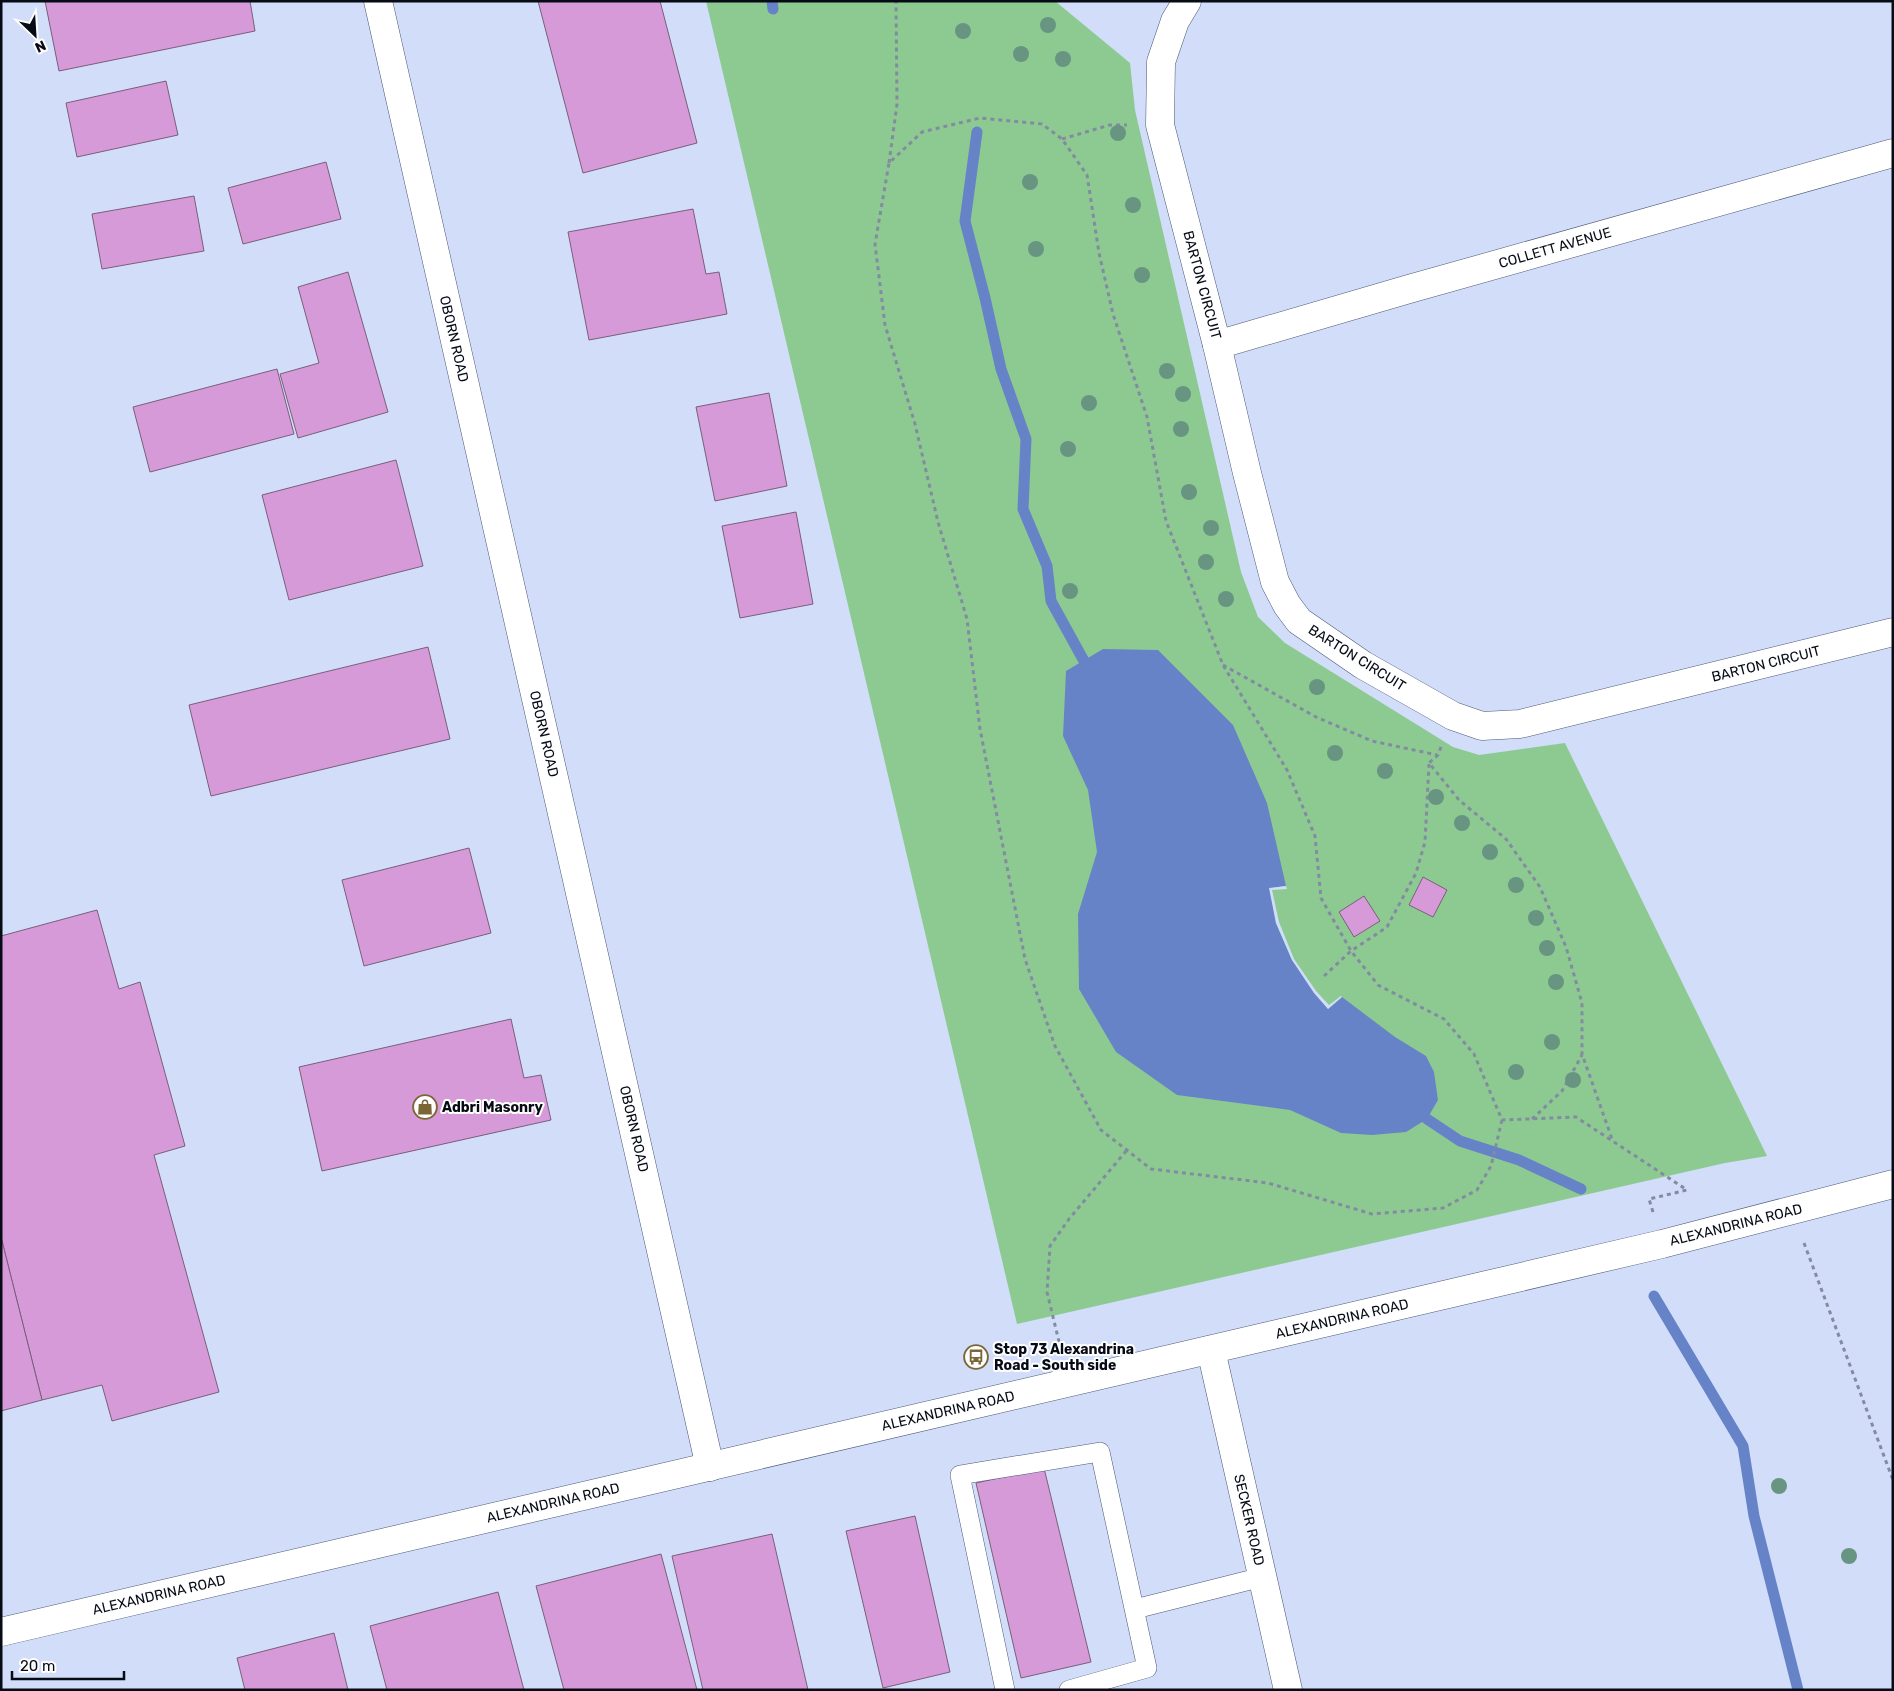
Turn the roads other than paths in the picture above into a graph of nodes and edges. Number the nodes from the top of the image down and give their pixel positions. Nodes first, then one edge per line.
1 (378, 1) edge
2 (1187, 1) edge
3 (1893, 153) edge
4 (1217, 345) junction
5 (1893, 632) edge
6 (1893, 1184) edge
7 (1211, 1350) junction
8 (710, 1467) junction
9 (1262, 1577) junction
10 (1134, 1610) junction
11 (1, 1632) edge
12 (1005, 1690) edge
13 (1069, 1690) edge
14 (1288, 1690) edge

1 - 8 street, OBORN ROAD
2 - 4 street, BARTON CIRCUIT
3 - 4 street, COLLETT AVENUE
4 - 5 street, BARTON CIRCUIT
6 - 7 street, ALEXANDRINA ROAD
7 - 8 street, ALEXANDRINA ROAD
7 - 9 street, SECKER ROAD
8 - 11 street, ALEXANDRINA ROAD
9 - 10 lane
9 - 14 street, SECKER ROAD
10 - 12 lane
10 - 13 lane

